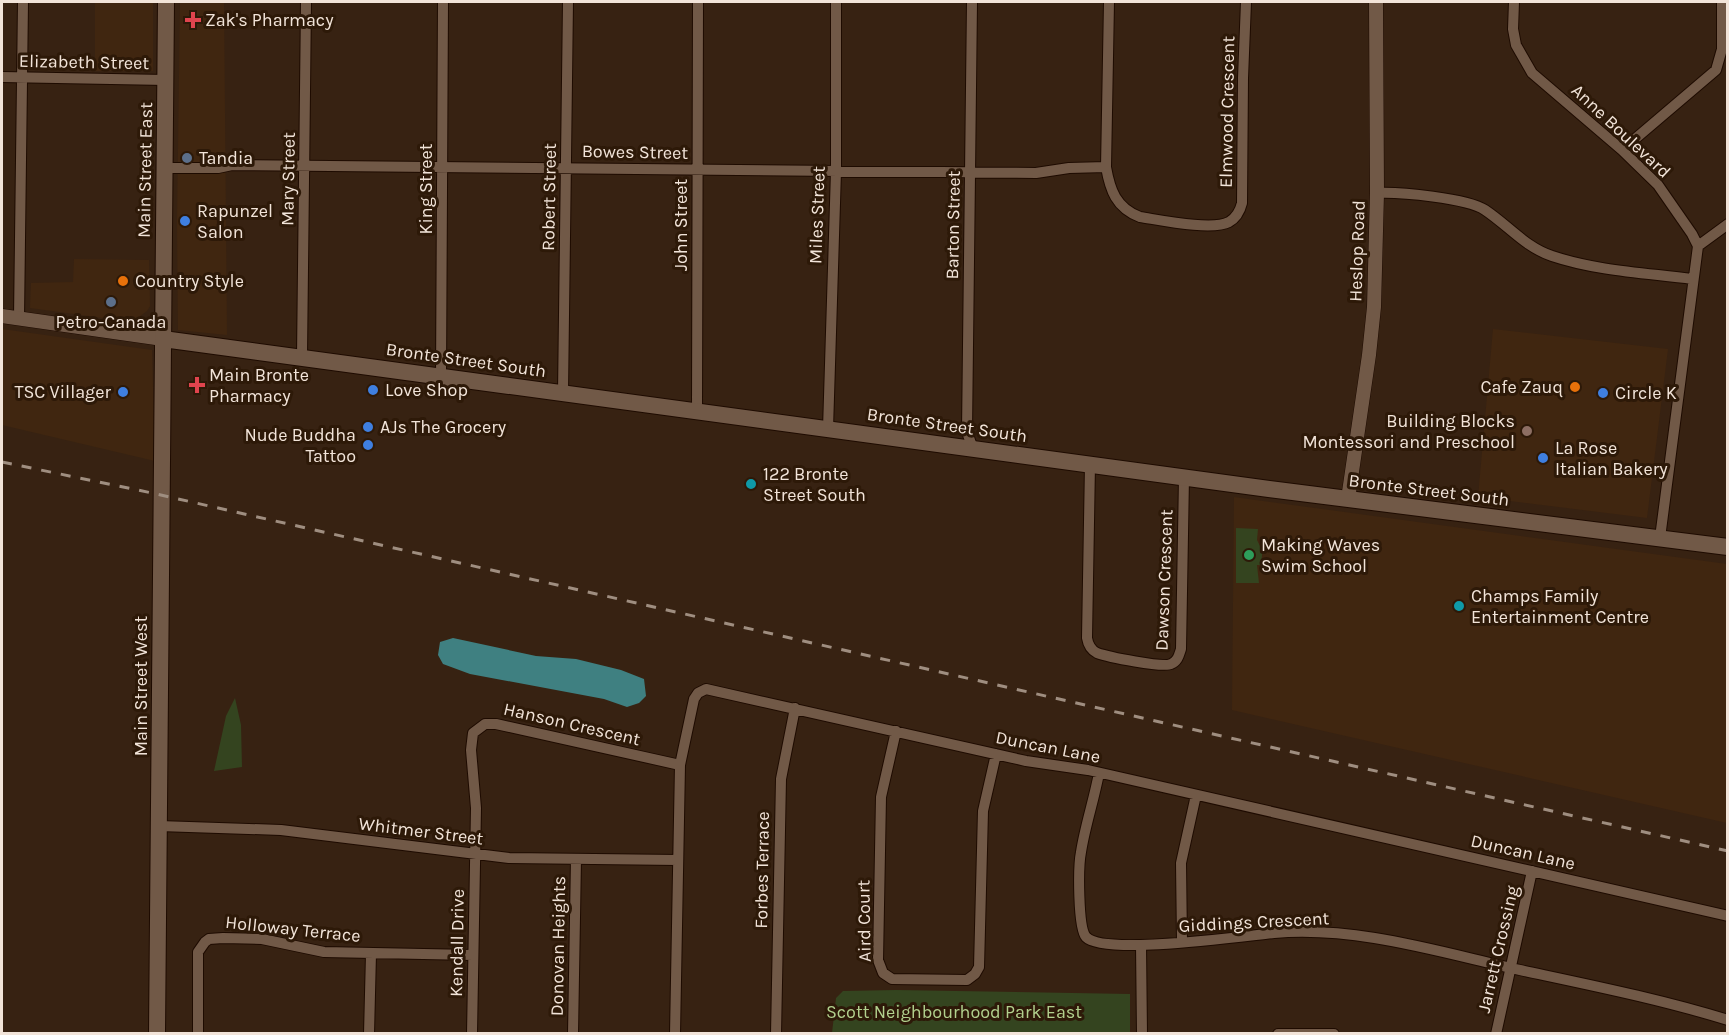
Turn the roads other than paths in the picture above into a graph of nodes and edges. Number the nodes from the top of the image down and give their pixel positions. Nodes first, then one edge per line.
1 (23, 2) edge
2 (166, 2) edge
3 (306, 2) edge
4 (443, 2) edge
5 (568, 2) edge
6 (698, 2) edge
7 (836, 2) edge
8 (972, 2) edge
9 (1108, 2) edge
10 (1246, 2) edge
11 (1376, 2) edge
12 (1514, 2) edge
13 (1722, 2) edge
14 (2, 77) edge
15 (23, 77) junction
16 (166, 80) junction
17 (1622, 150) junction
18 (305, 166) junction
19 (442, 167) junction
20 (1106, 167) junction
21 (164, 168) junction
22 (566, 168) junction
23 (698, 170) junction
24 (836, 171) junction
25 (970, 172) junction
26 (1377, 193) junction
27 (1728, 224) edge
28 (1698, 246) junction
29 (1692, 279) junction
30 (2, 316) edge
31 (19, 318) junction
32 (163, 339) junction
33 (302, 357) junction
34 (441, 377) junction
35 (563, 393) junction
36 (697, 412) junction
37 (828, 429) junction
38 (973, 448) junction
39 (1090, 464) junction
40 (1184, 477) junction
41 (1348, 499) junction
42 (1660, 538) junction
43 (1728, 547) edge
44 (795, 708) junction
45 (896, 731) junction
46 (996, 754) junction
47 (680, 765) junction
48 (1099, 773) junction
49 (1196, 795) junction
50 (159, 826) junction
51 (475, 854) junction
52 (576, 859) junction
53 (678, 860) junction
54 (1533, 871) junction
55 (1728, 915) edge
56 (1182, 942) junction
57 (1141, 945) junction
58 (371, 954) junction
59 (473, 955) junction
60 (1510, 968) junction
61 (1728, 1020) edge
62 (157, 1034) edge
63 (198, 1034) edge
64 (369, 1034) edge
65 (472, 1034) edge
66 (573, 1034) edge
67 (675, 1034) edge
68 (776, 1034) edge
69 (1142, 1034) edge
70 (1278, 1034) edge
71 (1334, 1034) edge
72 (1496, 1034) edge

1 - 15 street
2 - 16 main road, Main Street East
3 - 18 street, Mary Street
4 - 19 street, King Street
5 - 22 street, Robert Street
6 - 23 street, John Street
7 - 24 street, Miles Street
8 - 25 street, Barton Street
9 - 20 street, Elmwood Crescent
10 - 20 street, Elmwood Crescent
11 - 26 street, Heslop Road
12 - 17 street, Anne Boulevard
13 - 17 street
14 - 15 street, Elizabeth Street
15 - 16 street, Elizabeth Street
15 - 31 street
16 - 21 main road, Main Street East
17 - 28 street, Anne Boulevard
18 - 19 street, Bowes Street
18 - 21 street, Bowes Street
18 - 33 street, Mary Street
19 - 22 street, Bowes Street
19 - 34 street, King Street
20 - 25 street, Bowes Street
21 - 32 main road, Main Street East
22 - 23 street, Bowes Street
22 - 35 street, Robert Street
23 - 24 street, Bowes Street
23 - 36 street, John Street
24 - 25 street, Bowes Street
24 - 37 street, Miles Street
25 - 38 street, Barton Street
26 - 29 street
26 - 41 street, Heslop Road
27 - 28 street
28 - 29 street
29 - 42 street
30 - 31 street
31 - 32 street
32 - 33 main road, Bronte Street South
32 - 50 main road, Main Street West
33 - 34 main road, Bronte Street South
34 - 35 main road, Bronte Street South
35 - 36 main road, Bronte Street South
36 - 37 main road, Bronte Street South
37 - 38 main road, Bronte Street South
38 - 39 main road, Bronte Street South
39 - 40 main road, Bronte Street South
39 - 40 street, Dawson Crescent
40 - 41 main road, Bronte Street South
41 - 42 main road, Bronte Street South
42 - 43 main road, Bronte Street South
44 - 45 street, Duncan Lane
44 - 47 street, Duncan Lane
44 - 68 street, Forbes Terrace
45 - 46 street, Duncan Lane
45 - 46 street, Aird Court
46 - 48 street, Duncan Lane
47 - 51 street, Hanson Crescent
47 - 53 street, Duncan Lane
48 - 49 street, Duncan Lane
48 - 57 street, Giddings Crescent
49 - 54 street, Duncan Lane
49 - 56 street
50 - 51 street, Whitmer Street
50 - 62 main road, Main Street West
51 - 52 street, Whitmer Street
51 - 59 street, Kendall Drive
52 - 53 street, Whitmer Street
52 - 66 street, Donovan Heights
53 - 67 street, Duncan Lane
54 - 55 street, Duncan Lane
54 - 60 street, Jarrett Crossing
56 - 57 street, Giddings Crescent
56 - 60 street, Giddings Crescent
57 - 69 street
58 - 59 street, Holloway Terrace
58 - 63 street, Holloway Terrace
58 - 64 street
59 - 65 street, Kendall Drive
60 - 61 street, Giddings Crescent
60 - 72 street, Jarrett Crossing
70 - 71 street

